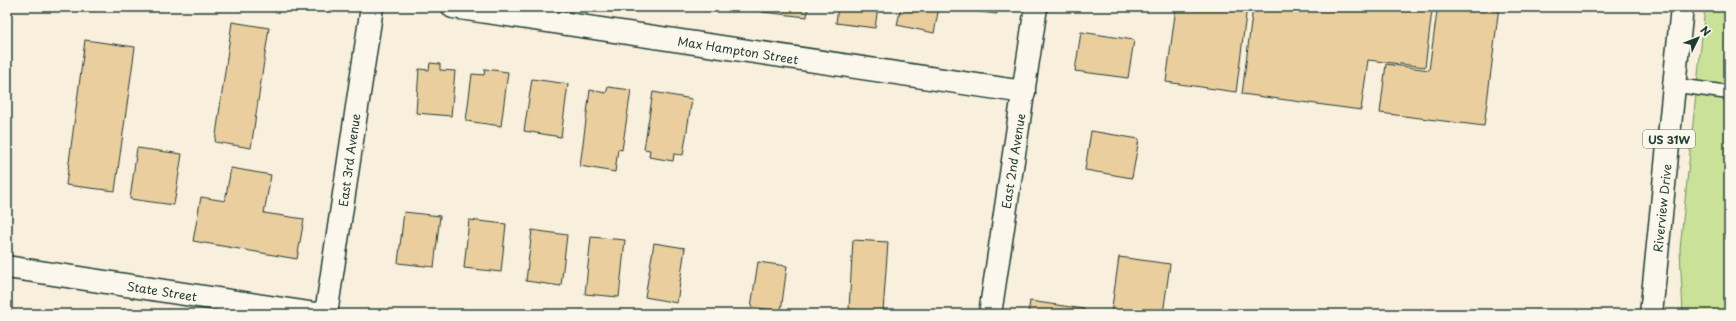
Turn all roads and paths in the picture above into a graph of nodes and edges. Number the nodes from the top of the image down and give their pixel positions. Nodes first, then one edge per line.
1 (372, 7) edge
2 (453, 7) edge
3 (1036, 7) edge
4 (1682, 7) edge
5 (1674, 85) junction
6 (1024, 92) junction
7 (1729, 94) edge
8 (7, 267) edge
9 (1656, 270) junction
10 (316, 314) edge
11 (326, 314) edge
12 (990, 314) edge
13 (1651, 314) edge
14 (1660, 314) edge

1 - 11 street, East 3rd Avenue
2 - 6 street, Max Hampton Street
3 - 6 street, East 2nd Avenue
4 - 5 street, Riverview Drive / US 31W
5 - 7 lane
5 - 9 street, Riverview Drive / US 31W
6 - 12 street, East 2nd Avenue
8 - 10 street, State Street
9 - 13 street, Riverview Drive / US 31W
9 - 14 street

